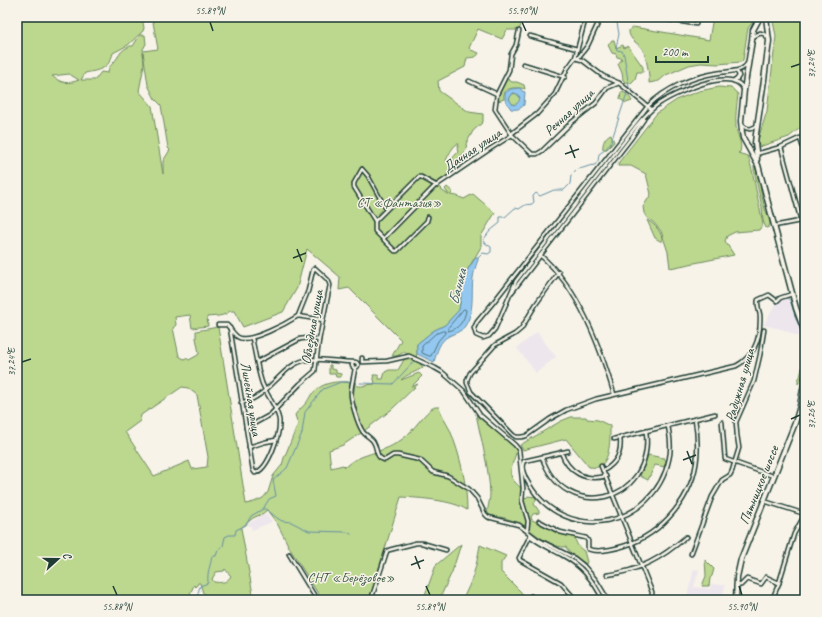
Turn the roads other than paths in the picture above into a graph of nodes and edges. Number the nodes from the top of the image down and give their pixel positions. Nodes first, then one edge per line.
1 (586, 17) edge
2 (602, 17) edge
3 (651, 17) edge
4 (697, 17) edge
5 (760, 17) edge
6 (766, 17) edge
7 (519, 31) dead end
8 (530, 36) dead end
9 (752, 40) junction
10 (769, 41) junction
11 (577, 49) junction
12 (577, 58) junction
13 (748, 61) junction
14 (523, 64) dead end
15 (735, 71) junction
16 (565, 77) junction
17 (469, 81) dead end
18 (733, 81) junction
19 (619, 83) junction
20 (744, 90) junction
21 (497, 94) junction
22 (648, 106) junction
23 (650, 110) junction
24 (741, 121) junction
25 (758, 122) junction
26 (512, 135) junction
27 (781, 147) junction
28 (805, 154) edge
29 (754, 155) junction
30 (758, 165) junction
31 (437, 186) junction
32 (386, 209) junction
33 (428, 217) dead end
34 (805, 220) edge
35 (375, 221) junction
36 (801, 221) junction
37 (774, 226) junction
38 (383, 239) junction
39 (540, 254) junction
40 (558, 272) junction
41 (792, 294) junction
42 (508, 299) junction
43 (796, 308) junction
44 (805, 311) edge
45 (298, 316) junction
46 (800, 319) junction
47 (323, 320) junction
48 (218, 325) dead end
49 (230, 328) junction
50 (764, 330) dead end
51 (805, 333) edge
52 (252, 338) junction
53 (319, 340) junction
54 (362, 358) dead end
55 (317, 360) junction
56 (257, 362) junction
57 (805, 378) edge
58 (266, 390) junction
59 (614, 394) junction
60 (241, 402) junction
61 (276, 408) junction
62 (715, 414) dead end
63 (695, 419) junction
64 (722, 422) dead end
65 (668, 426) junction
66 (246, 428) junction
67 (646, 431) junction
68 (620, 437) junction
69 (614, 439) dead end
70 (276, 440) junction
71 (249, 447) junction
72 (568, 451) dead end
73 (561, 452) junction
74 (542, 457) junction
75 (734, 463) junction
76 (601, 466) dead end
77 (604, 471) junction
78 (606, 476) junction
79 (774, 476) junction
80 (613, 494) junction
81 (764, 501) junction
82 (622, 516) junction
83 (805, 516) edge
84 (539, 521) dead end
85 (527, 531) junction
86 (686, 537) dead end
87 (632, 543) junction
88 (446, 550) dead end
89 (289, 554) dead end
90 (692, 554) dead end
91 (641, 567) junction
92 (606, 575) dead end
93 (779, 583) junction
94 (736, 586) junction
95 (531, 596) dead end
96 (317, 600) edge
97 (371, 600) edge
98 (535, 600) edge
99 (576, 600) edge
100 (603, 600) edge
101 (608, 600) edge
102 (652, 600) edge
103 (736, 600) edge
104 (772, 600) edge

1 - 11 street
2 - 12 street
3 - 4 street
5 - 9 main road
6 - 10 main road
7 - 21 street
8 - 11 street
9 - 10 street
9 - 13 main road
10 - 25 main road
11 - 12 street
12 - 16 street, Дачная улица
12 - 19 street
13 - 15 street
13 - 20 main road
14 - 16 street
15 - 18 street
15 - 22 street
16 - 26 street, Дачная улица
17 - 21 street
18 - 20 street
18 - 23 street
19 - 22 street
19 - 26 street, Речная улица
20 - 24 main road
21 - 26 street
22 - 23 street
22 - 42 street
23 - 39 street
23 - 42 street
24 - 25 street
24 - 29 main road
25 - 30 main road
26 - 31 street, Дачная улица
27 - 28 street
27 - 29 street
27 - 36 street
29 - 30 main road
30 - 37 main road
31 - 32 street
31 - 38 street, Дачная улица
32 - 35 street
32 - 35 street
33 - 38 street
34 - 36 street
35 - 38 street
36 - 37 street
37 - 41 main road
39 - 40 street
39 - 42 street
40 - 59 street
40 - 59 street
41 - 43 main road
41 - 59 street
43 - 44 street
43 - 46 main road
44 - 46 street
45 - 47 street
45 - 47 street, Объездная улица
45 - 52 street
46 - 51 main road
47 - 53 street, Объездная улица
48 - 49 street
49 - 52 street
49 - 60 street, Линейная улица
50 - 75 street, Радужная улица
52 - 56 street
53 - 55 street, Объездная улица
53 - 56 street
54 - 85 street
55 - 58 street
55 - 61 street, Объездная улица
55 - 85 street
56 - 58 street
57 - 79 main road, Пятницкое шоссе
58 - 60 street
58 - 61 street
60 - 66 street, Линейная улица
61 - 66 street, Объездная улица
61 - 70 street
62 - 63 street
63 - 65 street
63 - 87 street
64 - 75 street
65 - 67 street
65 - 82 street
66 - 71 street, Линейная улица
67 - 68 street
67 - 80 street
68 - 69 street
68 - 77 street
70 - 71 street
70 - 71 street, Линейная улица
72 - 73 street
73 - 74 street
73 - 78 street
74 - 80 street
74 - 82 street
75 - 79 street
75 - 90 street, Радужная улица
76 - 77 street
77 - 78 street
78 - 80 street
79 - 81 main road, Пятницкое шоссе
80 - 82 street
81 - 83 street
81 - 94 main road, Пятницкое шоссе
82 - 87 street
83 - 93 street
84 - 87 street
85 - 101 street
86 - 91 street
87 - 91 street
88 - 97 street
89 - 96 street
91 - 92 street
91 - 102 street
93 - 94 street
93 - 104 street
94 - 103 main road, Пятницкое шоссе
95 - 98 street
99 - 100 street

